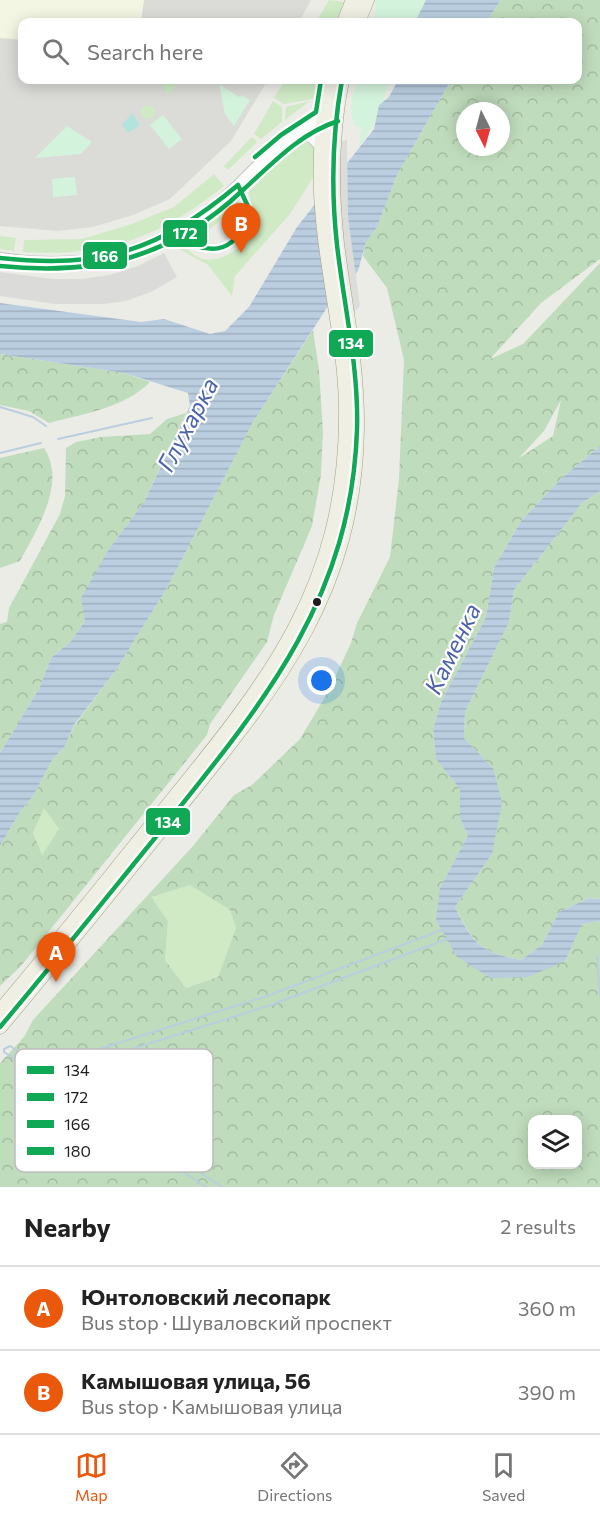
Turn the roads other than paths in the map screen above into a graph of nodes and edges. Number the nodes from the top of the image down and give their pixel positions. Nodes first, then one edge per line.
1 (353, 0) edge
2 (367, 0) edge
3 (346, 18) edge
4 (360, 18) edge
5 (329, 84) edge
6 (341, 84) edge
7 (330, 115) junction
8 (295, 134) junction
9 (327, 145) junction
10 (0, 258) edge
11 (0, 1011) edge
12 (0, 1027) edge

1 - 3 main road
2 - 4 main road
5 - 7 main road
6 - 7 main road
7 - 8 street
7 - 9 main road
8 - 9 street
8 - 10 street
9 - 11 main road
9 - 12 main road

